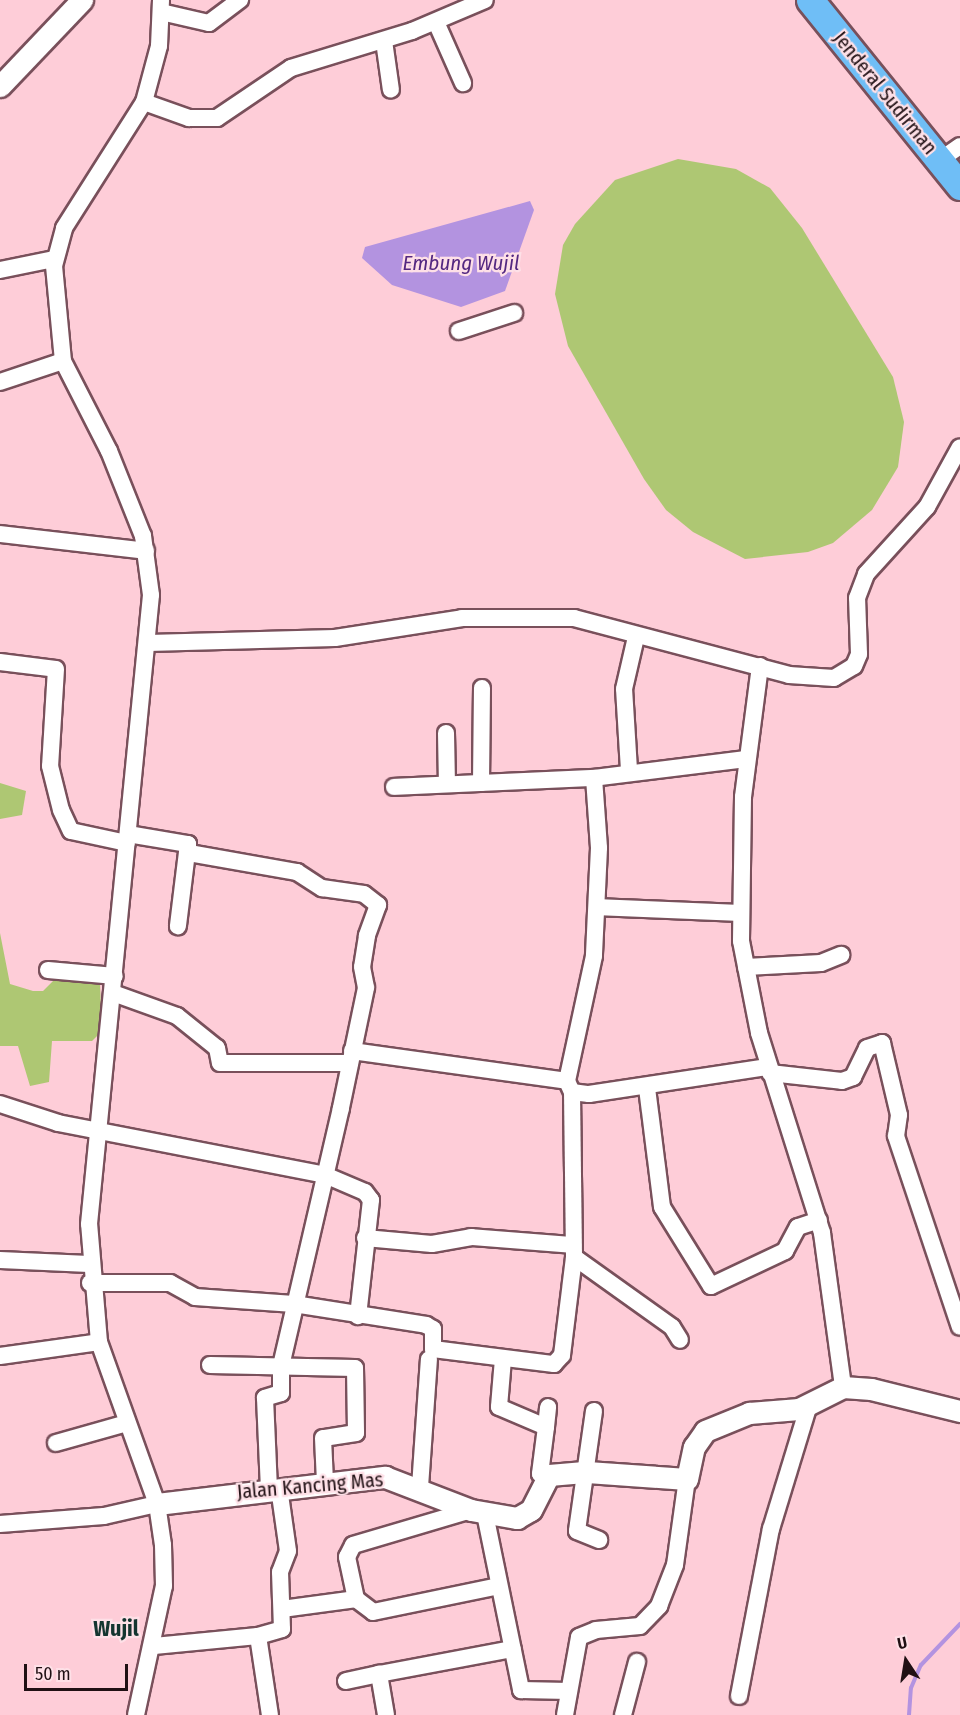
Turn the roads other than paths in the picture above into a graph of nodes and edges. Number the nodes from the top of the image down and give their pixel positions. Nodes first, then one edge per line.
1 (82, 0) edge
2 (240, 0) edge
3 (485, 0) edge
4 (810, 0) edge
5 (831, 0) edge
6 (161, 6) edge
7 (436, 22) junction
8 (384, 40) junction
9 (464, 83) dead end
10 (0, 86) edge
11 (391, 90) dead end
12 (144, 102) junction
13 (953, 154) edge
14 (960, 186) edge
15 (54, 259) junction
16 (0, 270) edge
17 (514, 313) dead end
18 (459, 331) dead end
19 (63, 361) junction
20 (0, 382) edge
21 (960, 447) edge
22 (0, 534) edge
23 (146, 551) junction
24 (636, 636) junction
25 (148, 643) junction
26 (0, 662) edge
27 (760, 666) junction
28 (482, 688) dead end
29 (446, 733) dead end
30 (746, 759) junction
31 (629, 770) junction
32 (594, 778) junction
33 (481, 783) junction
34 (447, 784) junction
35 (394, 787) dead end
36 (127, 838) junction
37 (189, 853) junction
38 (597, 907) junction
39 (739, 913) junction
40 (178, 926) dead end
41 (842, 955) dead end
42 (746, 967) junction
43 (48, 969) dead end
44 (114, 985) junction
45 (351, 1057) junction
46 (769, 1070) junction
47 (569, 1087) junction
48 (648, 1088) junction
49 (0, 1104) edge
50 (97, 1130) junction
51 (325, 1175) junction
52 (819, 1220) junction
53 (365, 1238) junction
54 (573, 1251) junction
55 (0, 1260) edge
56 (89, 1264) junction
57 (90, 1283) junction
58 (294, 1304) junction
59 (358, 1316) junction
60 (960, 1327) edge
61 (680, 1340) dead end
62 (99, 1342) junction
63 (0, 1356) edge
64 (429, 1359) dead end
65 (503, 1359) junction
66 (210, 1365) dead end
67 (280, 1366) junction
68 (843, 1388) junction
69 (809, 1405) junction
70 (549, 1407) dead end
71 (594, 1411) dead end
72 (960, 1411) edge
73 (127, 1423) junction
74 (546, 1427) junction
75 (56, 1443) dead end
76 (587, 1472) junction
77 (546, 1477) junction
78 (687, 1479) junction
79 (325, 1482) junction
80 (420, 1487) junction
81 (274, 1489) junction
82 (157, 1503) junction
83 (478, 1512) junction
84 (0, 1524) edge
85 (599, 1540) dead end
86 (498, 1586) junction
87 (356, 1599) junction
88 (282, 1609) junction
89 (258, 1636) junction
90 (154, 1646) junction
91 (513, 1649) junction
92 (637, 1662) dead end
93 (379, 1674) junction
94 (346, 1681) dead end
95 (568, 1691) junction
96 (739, 1696) dead end
97 (136, 1715) edge
98 (270, 1715) edge
99 (386, 1715) edge
100 (565, 1715) edge
101 (623, 1715) edge

1 - 10 street
2 - 6 street
3 - 7 street
4 - 13 highway, Jenderal Sudirman
5 - 13 highway, Jenderal Sudirman
6 - 12 street
7 - 8 street
7 - 9 street
8 - 11 street
8 - 12 street
12 - 15 street
13 - 14 highway, Jenderal Sudirman
15 - 16 street
15 - 19 street
17 - 18 street
19 - 20 street
19 - 23 street
21 - 27 street
22 - 23 street
23 - 25 street
24 - 25 street
24 - 27 street
24 - 31 street
25 - 36 street
26 - 36 street
27 - 30 street
28 - 33 street
29 - 34 street
30 - 31 street
30 - 39 street
31 - 32 street
32 - 33 street
32 - 38 street
33 - 34 street
34 - 35 street
36 - 37 street
36 - 44 street
37 - 40 street
37 - 45 street
38 - 39 street
38 - 47 street
39 - 42 street
41 - 42 street
42 - 46 street
43 - 44 street
44 - 45 street
44 - 50 street
45 - 47 street
45 - 51 street
46 - 48 street
46 - 52 street
46 - 60 street
47 - 48 street
47 - 54 street
48 - 52 street
49 - 50 street
50 - 51 street
50 - 56 street
51 - 53 street
51 - 58 street
52 - 68 street
53 - 54 street
53 - 59 street
54 - 61 street
54 - 65 street
55 - 56 street
56 - 57 street
57 - 58 street
57 - 62 street
58 - 59 street
58 - 67 street
59 - 65 street
62 - 63 street
62 - 73 street
64 - 80 street
65 - 74 street
66 - 67 street
67 - 79 street
67 - 81 street
68 - 69 street
68 - 72 street
69 - 78 street
69 - 96 street
70 - 74 street
71 - 76 street
73 - 75 street
73 - 82 street
74 - 77 street
76 - 77 street
76 - 78 street
76 - 85 street
77 - 83 street, Jalan Kancing Mas
78 - 95 street
79 - 80 street, Jalan Kancing Mas
79 - 81 street, Jalan Kancing Mas
80 - 83 street, Jalan Kancing Mas
81 - 82 street, Jalan Kancing Mas
81 - 88 street
82 - 84 street
82 - 90 street
83 - 86 street
83 - 87 street
86 - 87 street
86 - 91 street
87 - 88 street
88 - 89 street
89 - 90 street
89 - 98 street
90 - 97 street
91 - 93 street
91 - 95 street
92 - 101 street
93 - 94 street
93 - 99 street
95 - 100 street

